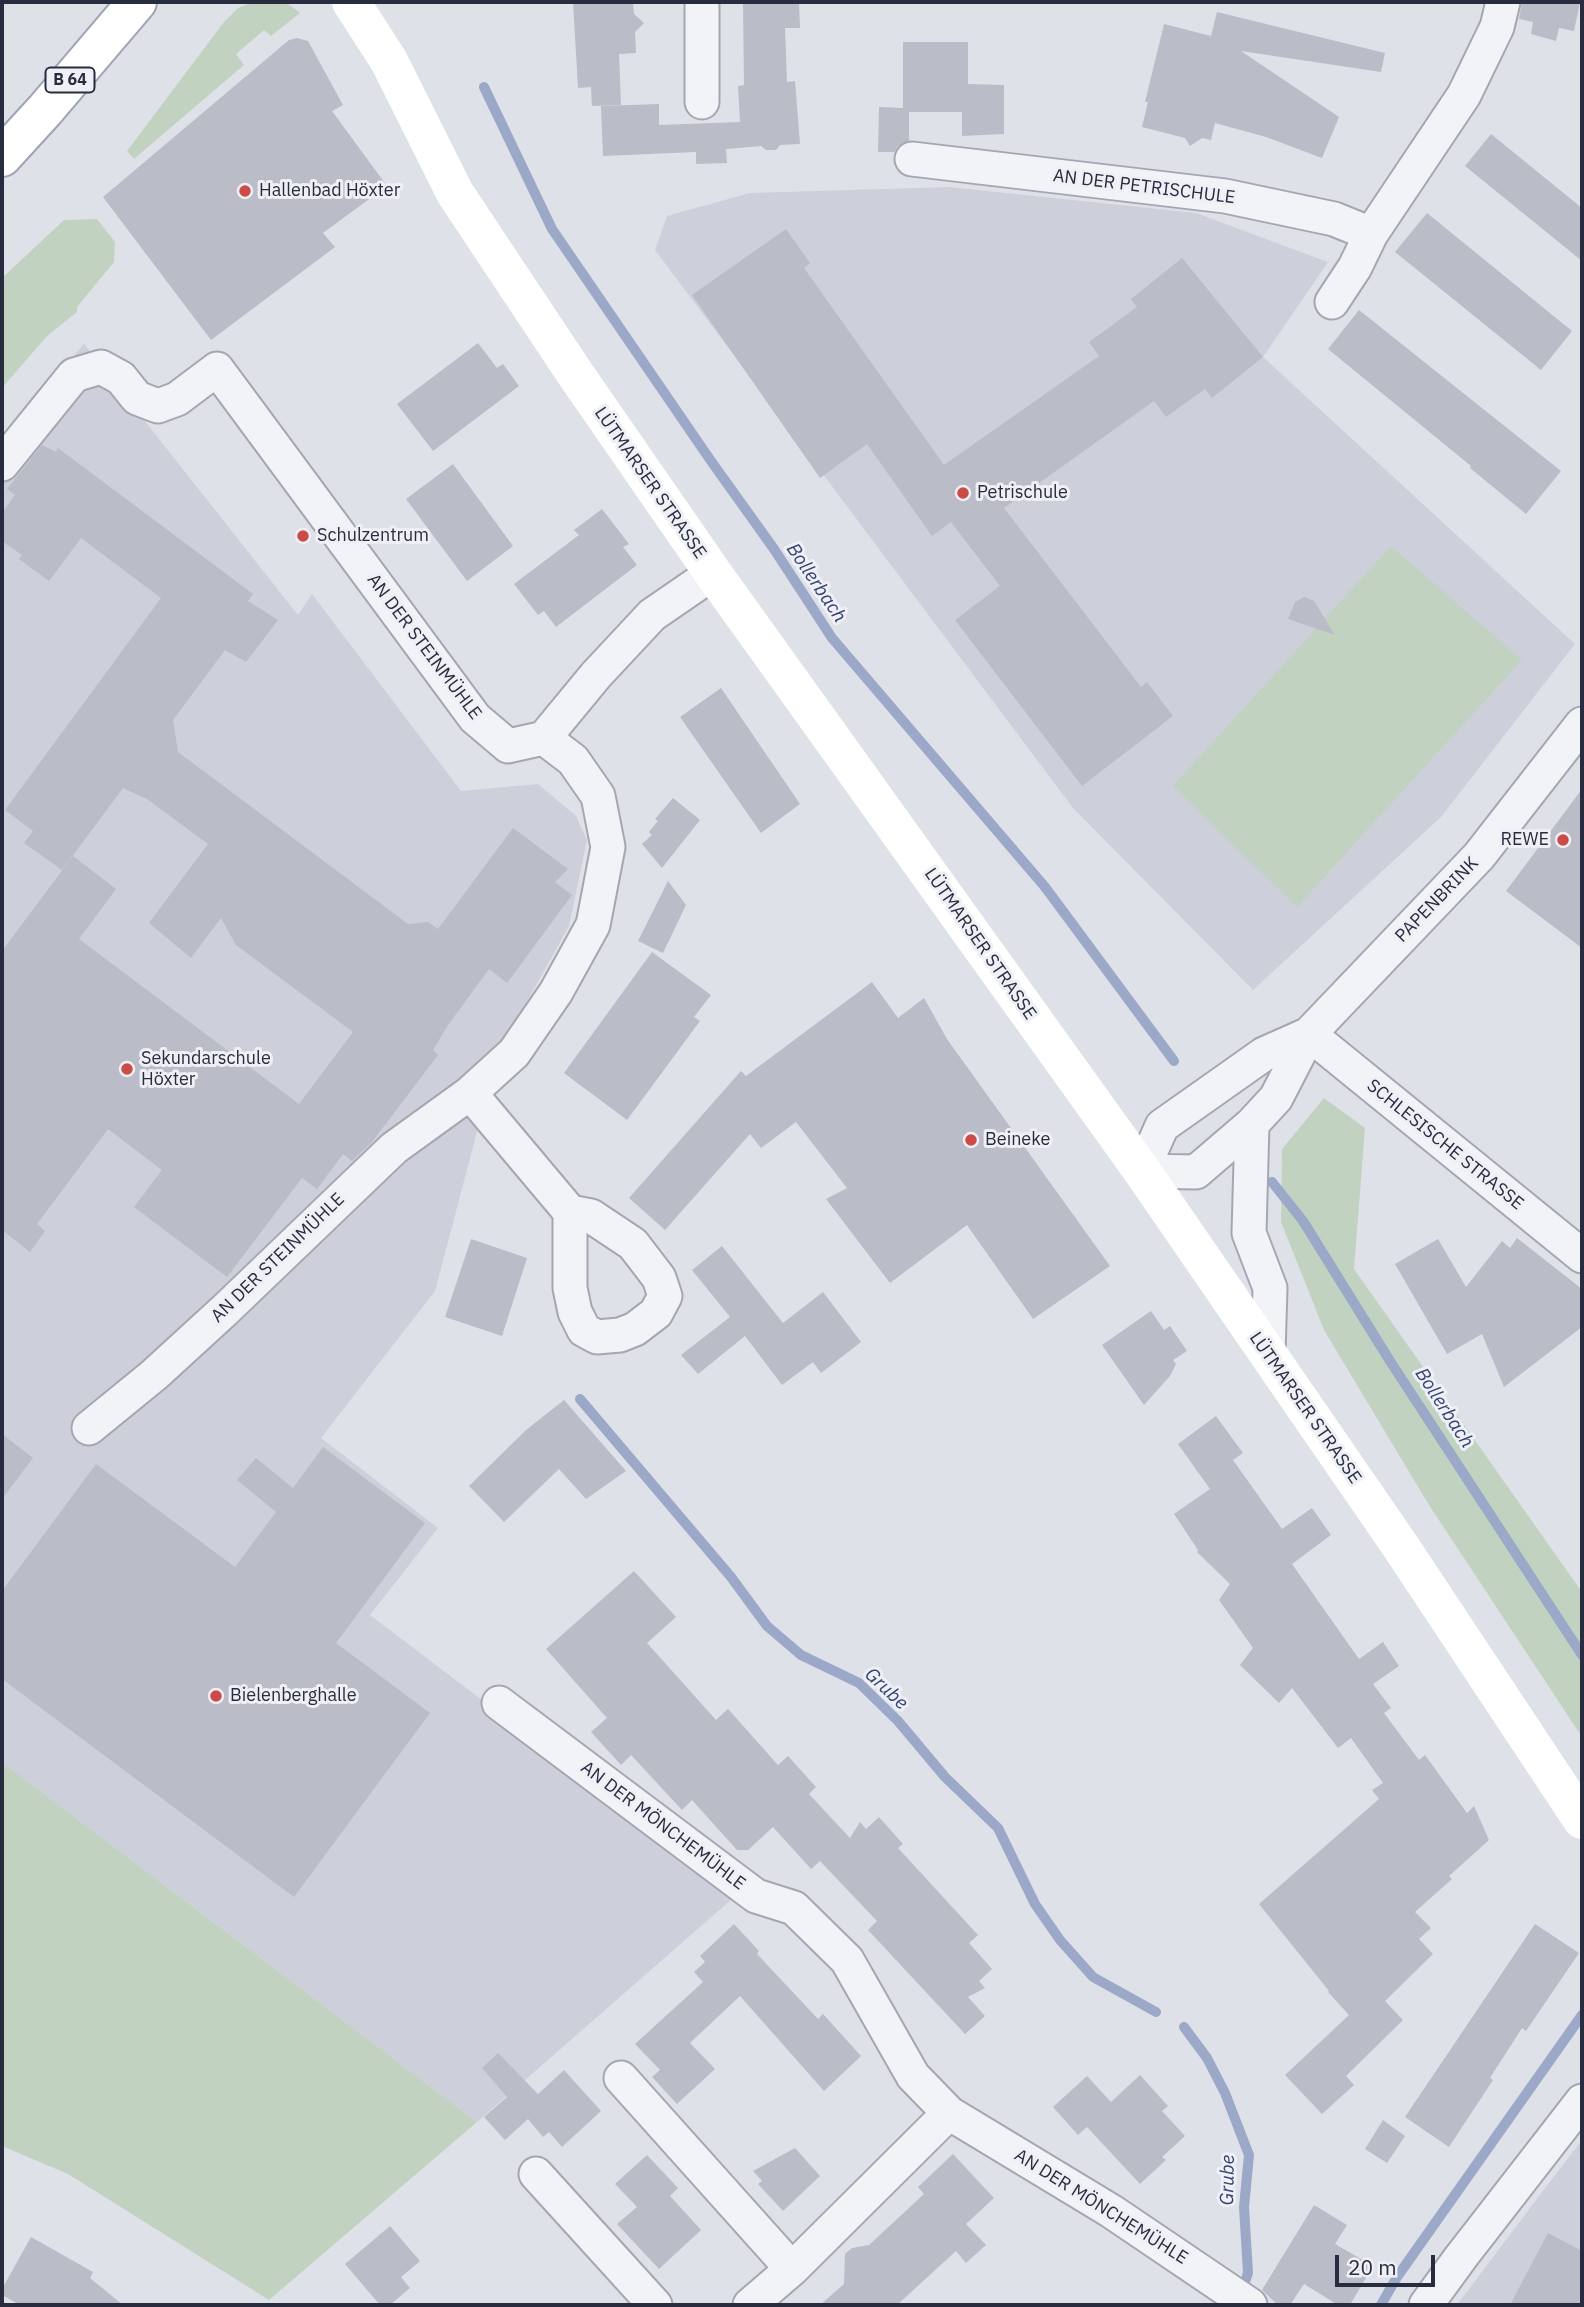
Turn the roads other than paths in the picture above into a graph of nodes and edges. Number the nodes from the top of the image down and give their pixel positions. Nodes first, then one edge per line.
1 (136, 2) edge
2 (351, 2) edge
3 (373, 2) edge
4 (702, 2) edge
5 (1503, 2) edge
6 (389, 61) junction
7 (702, 102) dead end
8 (2, 157) edge
9 (912, 159) dead end
10 (1371, 234) junction
11 (1332, 302) dead end
12 (2, 464) edge
13 (713, 573) junction
14 (1582, 724) edge
15 (544, 738) junction
16 (1309, 1034) junction
17 (470, 1093) junction
18 (1252, 1124) junction
19 (1142, 1171) junction
20 (570, 1212) dead end
21 (1582, 1256) edge
22 (1268, 1354) junction
23 (89, 1428) dead end
24 (499, 1703) dead end
25 (1582, 1820) edge
26 (621, 2078) dead end
27 (1582, 2101) edge
28 (949, 2113) junction
29 (536, 2174) dead end
30 (792, 2269) junction
31 (654, 2305) edge
32 (750, 2305) edge
33 (1250, 2305) edge
34 (1426, 2305) edge

1 - 8 main road, B 64
2 - 6 main road, LÜTMARSER STRASSE
3 - 6 main road, LÜTMARSER STRASSE
4 - 7 street
5 - 10 street
6 - 13 main road, LÜTMARSER STRASSE
9 - 10 street, AN DER PETRISCHULE
10 - 11 street
12 - 15 street, AN DER STEINMÜHLE
13 - 15 street
13 - 19 main road, LÜTMARSER STRASSE
14 - 16 street, PAPENBRINK
15 - 17 street, AN DER STEINMÜHLE
16 - 18 street, PAPENBRINK
16 - 19 street, PAPENBRINK
16 - 21 street, SCHLESISCHE STRASSE
17 - 20 street
17 - 23 street, AN DER STEINMÜHLE
18 - 19 street, PAPENBRINK
18 - 22 street
19 - 22 main road, LÜTMARSER STRASSE
22 - 25 main road, LÜTMARSER STRASSE
24 - 28 street, AN DER MÖNCHEMÜHLE
26 - 30 street
27 - 34 street
28 - 30 street
28 - 33 street, AN DER MÖNCHEMÜHLE
29 - 31 street
30 - 32 street

